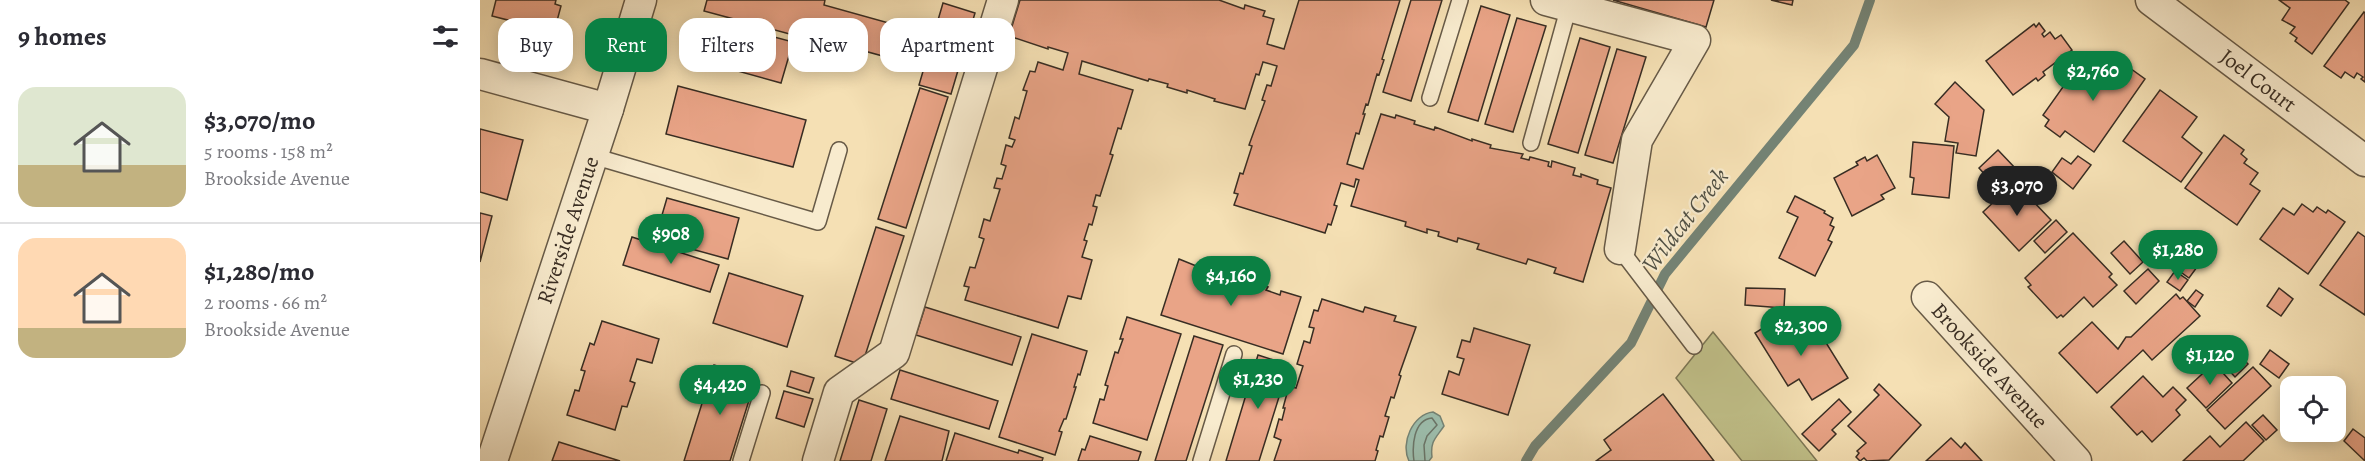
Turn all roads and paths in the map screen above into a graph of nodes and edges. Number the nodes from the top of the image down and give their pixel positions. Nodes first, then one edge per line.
1 (641, 0) edge
2 (1003, 0) edge
3 (1460, 0) edge
4 (2151, 0) edge
5 (1557, 3) edge
6 (480, 74) edge
7 (1430, 98) dead end
8 (608, 109) junction
9 (1531, 143) dead end
10 (839, 150) dead end
11 (593, 156) junction
12 (2365, 161) edge
13 (1620, 249) joint
14 (1927, 297) dead end
15 (1694, 346) dead end
16 (1234, 354) dead end
17 (762, 393) dead end
18 (492, 461) edge
19 (741, 461) edge
20 (818, 461) edge
21 (1201, 461) edge
22 (2076, 461) edge

1 - 8 street, Riverside Avenue
2 - 20 street
3 - 7 lane
4 - 12 street, Joel Court
5 - 9 lane
5 - 13 street
6 - 8 street
8 - 11 street, Riverside Avenue
10 - 11 lane
11 - 18 street, Riverside Avenue
13 - 15 lane
14 - 22 street, Brookside Avenue
16 - 21 lane
17 - 19 lane

